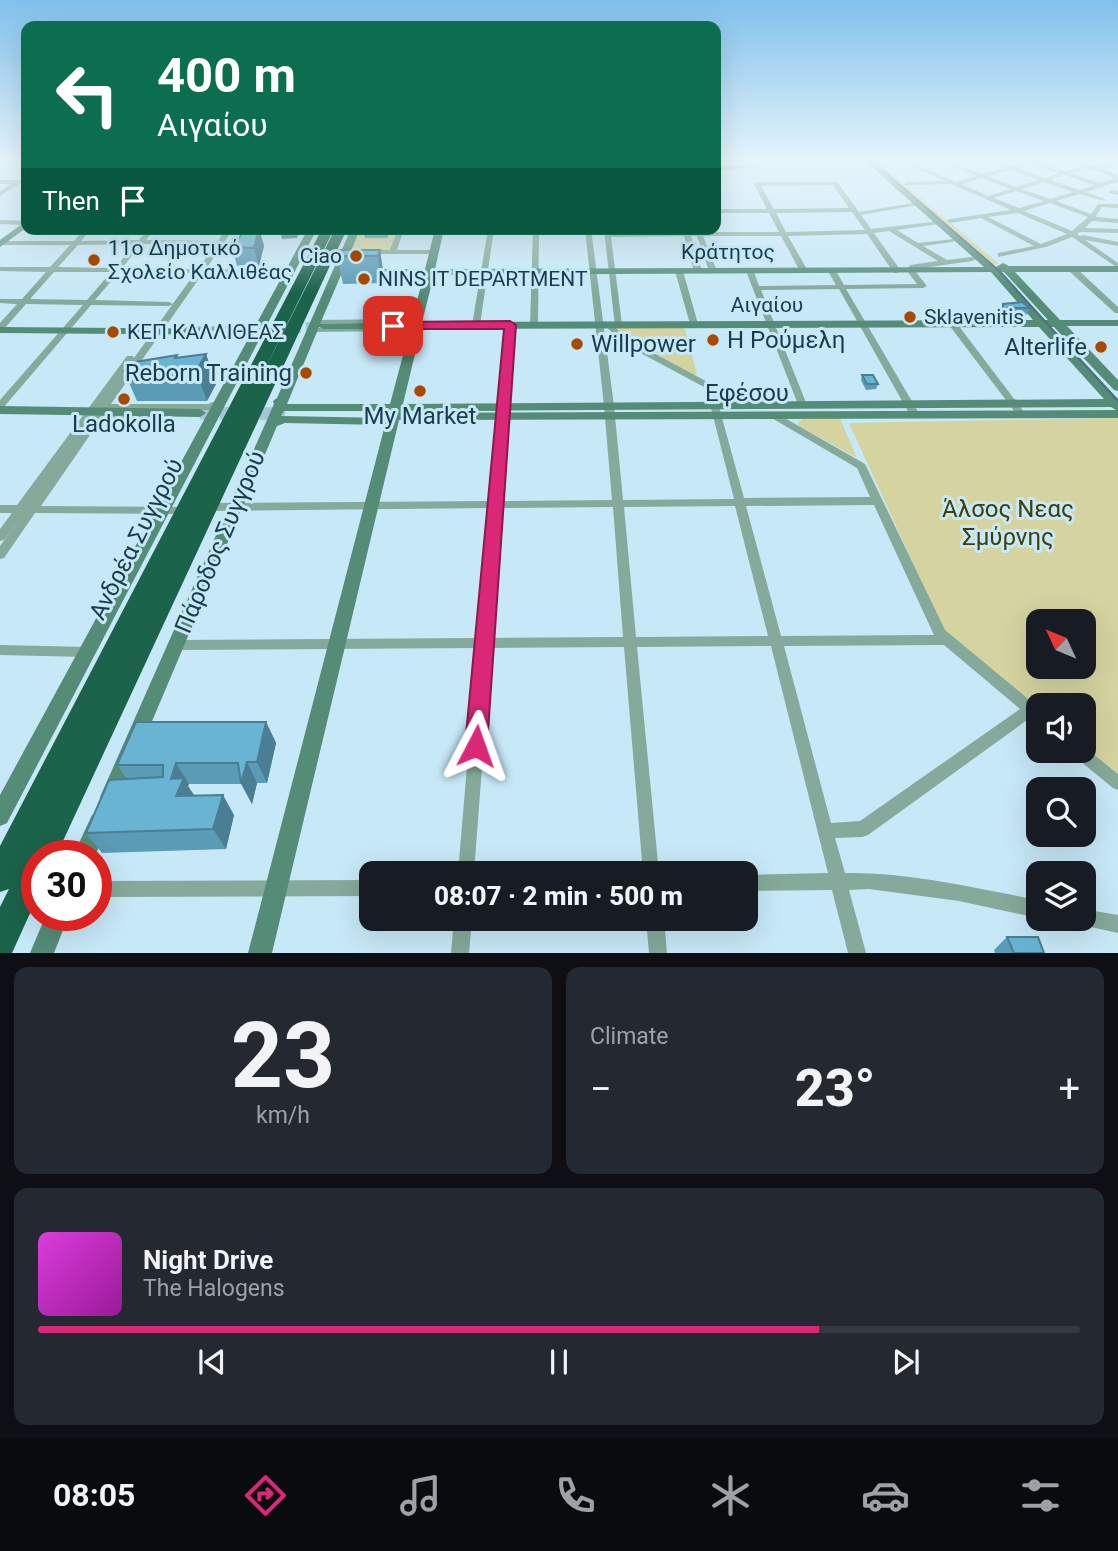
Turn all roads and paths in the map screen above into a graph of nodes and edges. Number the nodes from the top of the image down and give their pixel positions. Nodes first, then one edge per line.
1 (768, 204) edge
2 (851, 204) edge
3 (907, 204) edge
4 (919, 204) edge
5 (930, 204) edge
6 (1002, 204) edge
7 (1039, 204) edge
8 (1059, 204) edge
9 (1101, 204) edge
10 (721, 211) edge
11 (772, 211) junction
12 (1017, 211) junction
13 (857, 212) junction
14 (982, 216) junction
15 (1093, 218) junction
16 (950, 221) junction
17 (1118, 221) edge
18 (0, 222) edge
19 (939, 222) junction
20 (21, 223) edge
21 (21, 227) edge
22 (891, 229) junction
23 (1082, 230) junction
24 (1118, 231) edge
25 (870, 232) junction
26 (721, 233) edge
27 (785, 234) junction
28 (83, 235) edge
29 (147, 235) edge
30 (220, 235) edge
31 (225, 235) edge
32 (313, 235) edge
33 (326, 235) edge
34 (337, 235) edge
35 (353, 235) edge
36 (399, 235) edge
37 (438, 235) edge
38 (490, 235) edge
39 (536, 235) edge
40 (589, 235) edge
41 (607, 235) edge
42 (686, 235) edge
43 (700, 235) edge
44 (1077, 237) junction
45 (952, 240) dead end
46 (215, 242) junction
47 (0, 243) edge
48 (76, 243) junction
49 (140, 243) junction
50 (916, 245) junction
51 (1092, 245) junction
52 (1118, 245) edge
53 (1038, 250) junction
54 (346, 252) junction
55 (393, 252) junction
56 (434, 252) junction
57 (972, 259) dead end
58 (946, 263) junction
59 (1118, 267) edge
60 (1072, 269) junction
61 (0, 270) edge
62 (994, 270) junction
63 (1008, 270) junction
64 (51, 271) junction
65 (612, 271) junction
66 (679, 271) junction
67 (698, 271) junction
68 (713, 271) junction
69 (750, 271) junction
70 (804, 271) junction
71 (832, 271) junction
72 (897, 271) junction
73 (911, 271) junction
74 (115, 272) junction
75 (196, 272) junction
76 (314, 272) junction
77 (429, 272) junction
78 (484, 272) junction
79 (535, 272) junction
80 (592, 272) junction
81 (841, 287) junction
82 (756, 289) junction
83 (0, 301) edge
84 (24, 302) junction
85 (89, 303) junction
86 (169, 304) junction
87 (1118, 311) edge
88 (952, 323) junction
89 (1042, 323) junction
90 (1058, 323) junction
91 (1118, 323) edge
92 (694, 324) junction
93 (770, 324) junction
94 (862, 324) junction
95 (416, 325) junction
96 (476, 325) junction
97 (510, 325) junction
98 (534, 325) junction
99 (609, 325) junction
100 (317, 326) junction
101 (0, 329) edge
102 (65, 331) junction
103 (255, 331) junction
104 (155, 332) junction
105 (622, 340) junction
106 (603, 343) junction
107 (1118, 387) edge
108 (220, 402) junction
109 (802, 405) junction
110 (1117, 406) edge
111 (282, 407) junction
112 (0, 408) edge
113 (911, 409) junction
114 (1017, 409) junction
115 (716, 410) junction
116 (610, 411) junction
117 (96, 412) junction
118 (502, 412) junction
119 (206, 415) junction
120 (773, 415) junction
121 (392, 416) junction
122 (270, 424) junction
123 (877, 501) junction
124 (738, 502) junction
125 (618, 503) junction
126 (495, 504) junction
127 (371, 505) junction
128 (236, 506) junction
129 (0, 509) edge
130 (26, 510) junction
131 (184, 510) junction
132 (0, 537) edge
133 (0, 555) edge
134 (945, 640) junction
135 (775, 641) junction
136 (630, 642) junction
137 (484, 643) junction
138 (337, 644) junction
139 (177, 645) junction
140 (0, 650) edge
141 (87, 652) junction
142 (1026, 706) edge
143 (1026, 718) edge
144 (1094, 763) edge
145 (1118, 783) edge
146 (0, 816) edge
147 (824, 831) junction
148 (47, 840) edge
149 (91, 840) edge
150 (467, 861) edge
151 (650, 861) edge
152 (0, 877) edge
153 (837, 881) junction
154 (758, 883) edge
155 (359, 888) edge
156 (112, 889) edge
157 (276, 890) junction
158 (21, 898) edge
159 (1026, 907) edge
160 (1096, 921) edge
161 (1118, 925) edge
162 (51, 931) edge
163 (462, 931) edge
164 (656, 931) edge
165 (0, 943) edge
166 (41, 953) edge
167 (260, 953) edge
168 (460, 953) edge
169 (658, 953) edge
170 (857, 953) edge

1 - 11 street
2 - 13 street
3 - 13 street
4 - 19 street
5 - 16 street
6 - 12 street
7 - 12 street
8 - 15 street
9 - 15 street
10 - 11 street
11 - 13 street
11 - 27 street
12 - 14 street
12 - 44 street
13 - 25 street
14 - 16 street
14 - 53 street
15 - 17 street
15 - 23 street
16 - 63 street
18 - 20 street
19 - 22 street
19 - 62 street
21 - 47 street
22 - 25 street
22 - 50 street
23 - 24 street
23 - 44 street
25 - 27 street
25 - 72 street
26 - 27 street
27 - 70 street
28 - 48 street
29 - 49 street
30 - 46 street
31 - 75 street
32 - 76 street, Πάροδος Συγγρού
33 - 76 highway, Ανδρέα Συγγρού
34 - 76 highway, Ανδρέα Συγγρού
35 - 54 street, Πάροδος Συγγρού
36 - 55 street
37 - 56 street
38 - 78 street
39 - 79 street
40 - 80 street
41 - 65 street
42 - 67 street
43 - 68 street
44 - 51 street
44 - 52 street
44 - 53 street
45 - 50 street
46 - 49 street
46 - 75 street
47 - 48 street
48 - 49 street
48 - 64 street
49 - 74 street
50 - 58 street
51 - 52 street
51 - 59 street
53 - 53 street
54 - 55 street
54 - 76 street, Πάροδος Συγγρού
55 - 56 street
56 - 77 street
57 - 58 street
58 - 73 street
59 - 60 street, Κράτητος
60 - 63 street, Κράτητος
60 - 87 street
61 - 64 street
62 - 63 street, Κράτητος
62 - 73 street, Κράτητος
62 - 89 street
63 - 90 street
64 - 74 street
64 - 84 street
65 - 66 street, Κράτητος
65 - 80 street, Κράτητος
65 - 99 street
66 - 67 street, Κράτητος
66 - 92 street
67 - 68 street, Κράτητος
68 - 69 street, Κράτητος
69 - 70 street, Κράτητος
69 - 82 street
70 - 71 street, Κράτητος
71 - 72 street, Κράτητος
71 - 81 street
72 - 73 street, Κράτητος
73 - 81 street
74 - 75 street
74 - 85 street
75 - 76 street
75 - 86 street
75 - 104 street
76 - 77 street, Κράτητος
76 - 100 street, Πάροδος Συγγρού
76 - 103 street, Πάροδος Συγγρού
76 - 131 highway, Ανδρέα Συγγρού
77 - 78 street, Κράτητος
77 - 95 street
78 - 79 street, Κράτητος
78 - 96 street
79 - 80 street, Κράτητος
79 - 98 street
80 - 99 street
81 - 82 street
81 - 94 street
82 - 93 street
83 - 84 street
84 - 85 street
84 - 101 street
85 - 86 street
85 - 102 street
86 - 104 street
88 - 89 street, Αιγαίου
88 - 94 street, Αιγαίου
88 - 114 street
89 - 90 street, Αιγαίου
89 - 110 street
90 - 91 street, Αιγαίου
90 - 107 street
92 - 93 street, Αιγαίου
92 - 99 street, Αιγαίου
93 - 94 street, Αιγαίου
93 - 109 street
94 - 113 street
95 - 96 street, Αιγαίου
95 - 100 street, Αιγαίου
95 - 121 street
96 - 97 street, Αιγαίου
97 - 98 street, Αιγαίου
97 - 118 street
98 - 99 street, Αιγαίου
99 - 105 street
99 - 106 street
100 - 111 street, Πάροδος Συγγρού
101 - 102 street
102 - 104 street
102 - 112 street
103 - 104 street
103 - 104 street
103 - 108 street, Πάροδος Συγγρού
104 - 117 street
105 - 106 street
105 - 115 street
106 - 116 street
108 - 117 street
108 - 119 street, Πάροδος Συγγρού
109 - 113 street, Εφέσου
109 - 115 street, Εφέσου
110 - 114 street, Εφέσου
111 - 121 street
111 - 122 street, Πάροδος Συγγρού
112 - 117 street
113 - 114 street, Εφέσου
113 - 120 street, Εφέσου
115 - 116 street, Εφέσου
115 - 120 street, Εφέσου
115 - 124 street
116 - 118 street, Εφέσου
116 - 125 street
117 - 119 street
117 - 130 street
118 - 121 street, Εφέσου
118 - 126 street
119 - 131 street, Πάροδος Συγγρού
120 - 123 street
121 - 122 street
121 - 127 street
122 - 128 street, Πάροδος Συγγρού
123 - 124 street
123 - 134 street
124 - 125 street
124 - 135 street
125 - 126 street
125 - 136 street
126 - 127 street
126 - 137 street
127 - 128 street
127 - 138 street
128 - 131 street
128 - 139 street, Πάροδος Συγγρού
129 - 130 street
130 - 131 street
130 - 132 street
130 - 133 street
131 - 141 street, Πάροδος Συγγρού
131 - 148 highway, Ανδρέα Συγγρού
131 - 152 highway, Ανδρέα Συγγρού
134 - 135 street
134 - 142 street
135 - 136 street
135 - 147 street
136 - 137 street
136 - 151 street
137 - 138 street
137 - 150 street
138 - 139 street
138 - 157 street
139 - 149 street, Πάροδος Συγγρού
140 - 141 street
141 - 146 street, Πάροδος Συγγρού
143 - 147 street
144 - 145 street
147 - 153 street
153 - 154 street
153 - 159 street
153 - 170 street
155 - 157 street
156 - 157 street
157 - 167 street
158 - 165 highway
160 - 161 street
162 - 166 street
163 - 168 street
164 - 169 street

